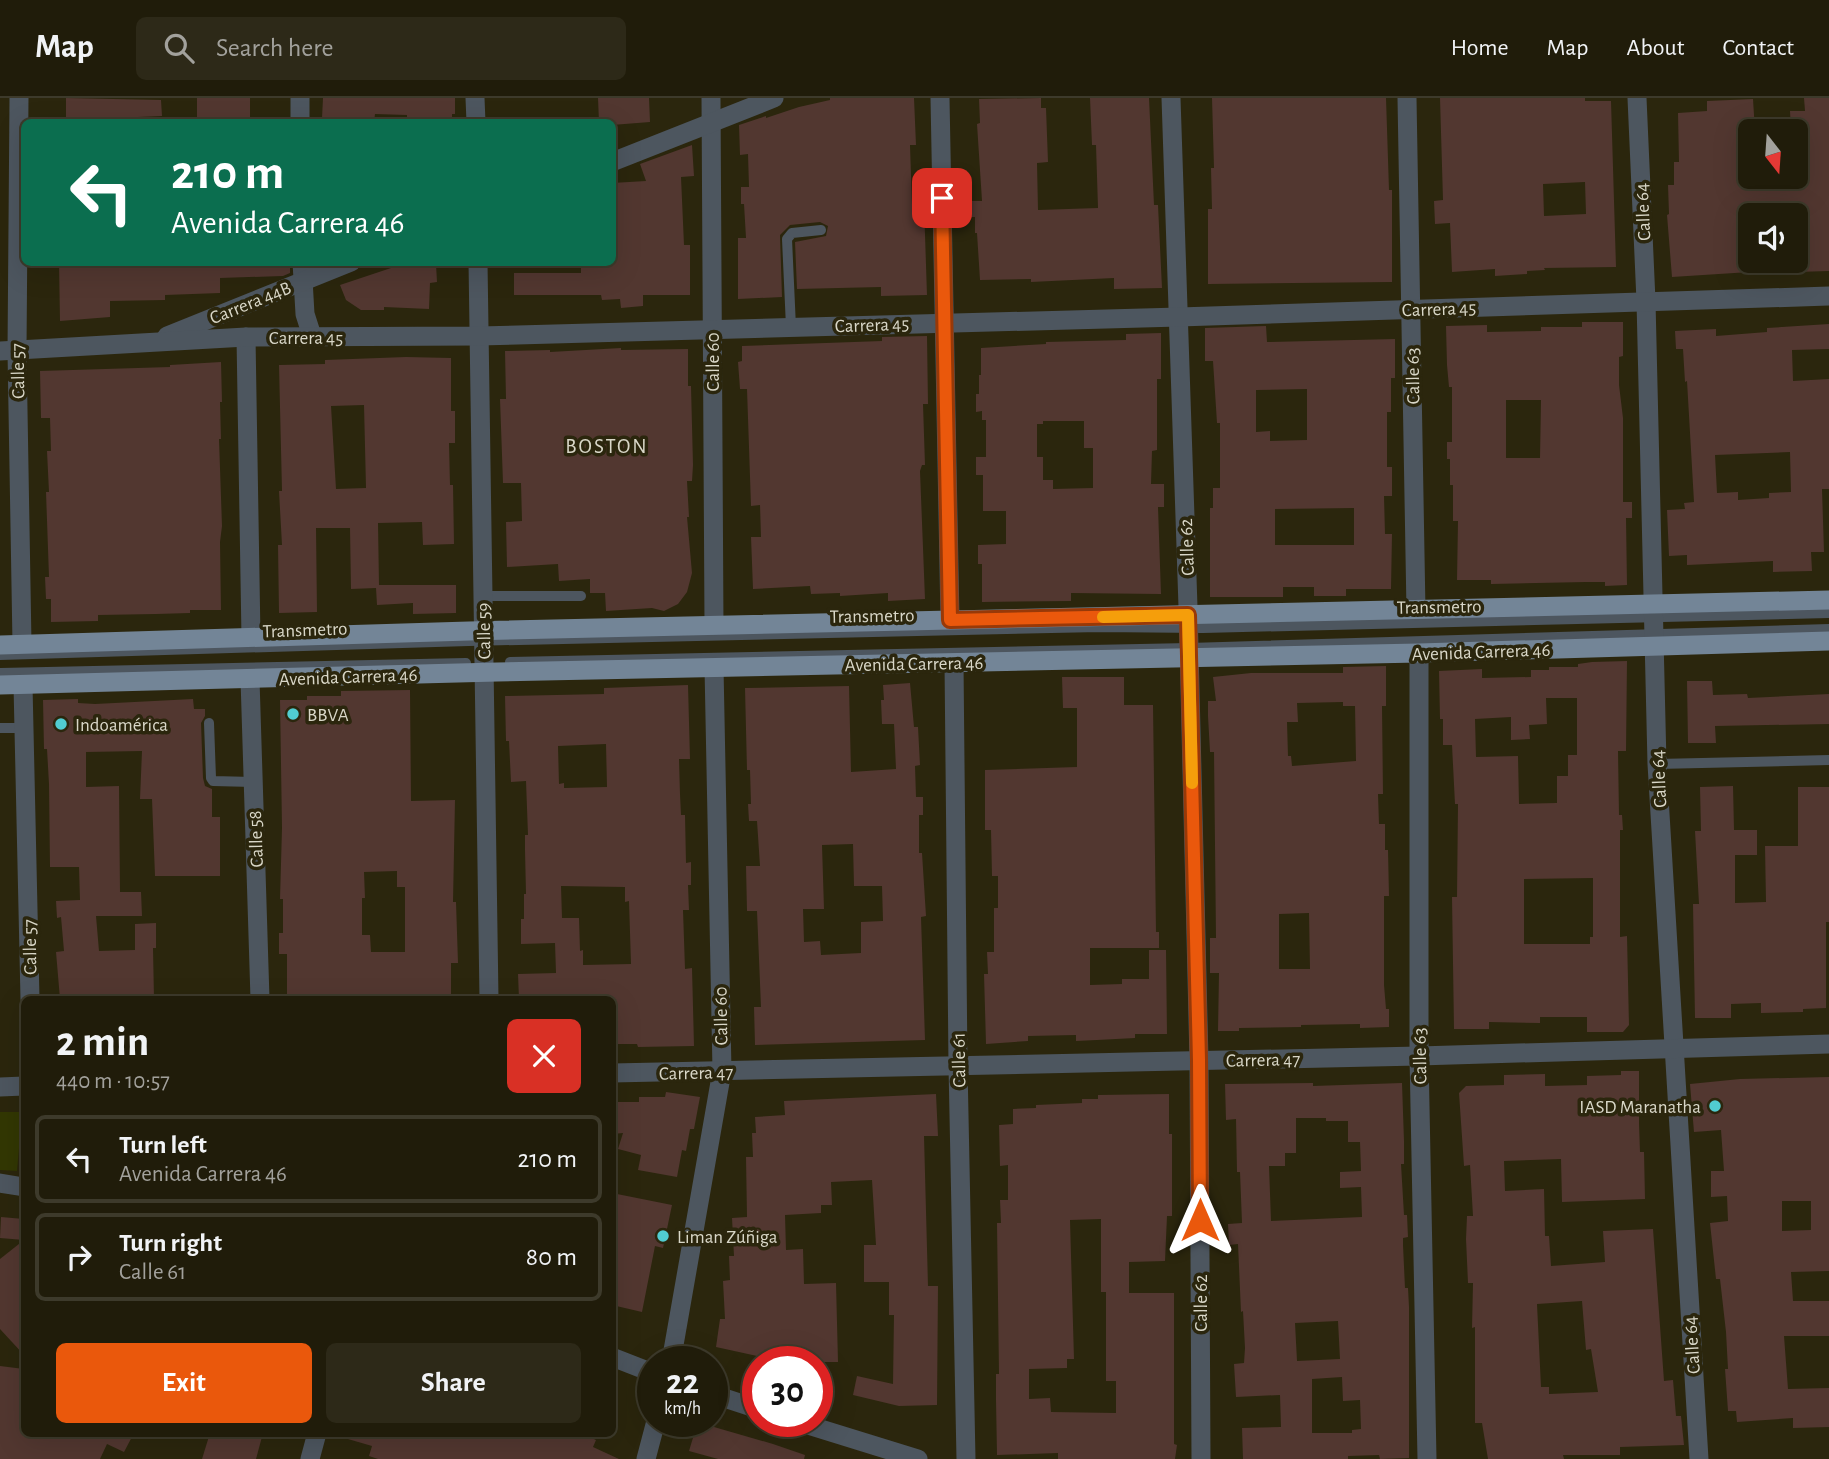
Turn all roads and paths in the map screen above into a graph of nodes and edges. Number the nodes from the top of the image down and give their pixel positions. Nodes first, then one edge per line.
1 (19, 98) edge
2 (300, 98) edge
3 (475, 98) edge
4 (711, 98) edge
5 (774, 98) edge
6 (940, 98) edge
7 (1171, 98) edge
8 (1407, 98) edge
9 (1637, 98) edge
10 (300, 119) edge
11 (476, 119) edge
12 (712, 125) junction
13 (616, 161) edge
14 (821, 230) dead end
15 (331, 266) edge
16 (478, 266) edge
17 (302, 272) edge
18 (1829, 296) edge
19 (1646, 301) junction
20 (1410, 308) junction
21 (1179, 317) junction
22 (944, 322) junction
23 (792, 327) junction
24 (712, 329) junction
25 (312, 336) junction
26 (479, 336) junction
27 (246, 337) junction
28 (150, 343) junction
29 (8, 351) edge
30 (483, 596) junction
31 (581, 596) dead end
32 (1829, 600) edge
33 (1416, 611) junction
34 (1829, 613) edge
35 (950, 620) junction
36 (714, 625) junction
37 (1652, 626) junction
38 (1829, 629) edge
39 (483, 636) junction
40 (1189, 637) junction
41 (251, 638) junction
42 (1829, 641) edge
43 (22, 644) junction
44 (0, 645) edge
45 (1419, 653) junction
46 (0, 655) edge
47 (954, 662) junction
48 (484, 667) junction
49 (714, 667) junction
50 (0, 673) edge
51 (250, 679) junction
52 (0, 685) edge
53 (23, 685) junction
54 (209, 723) dead end
55 (0, 728) edge
56 (24, 728) junction
57 (1829, 760) edge
58 (1657, 764) junction
59 (253, 782) junction
60 (30, 996) edge
61 (260, 996) edge
62 (489, 996) edge
63 (1829, 1044) edge
64 (1672, 1049) junction
65 (1419, 1056) junction
66 (1199, 1060) junction
67 (958, 1066) junction
68 (722, 1071) junction
69 (616, 1073) edge
70 (21, 1086) edge
71 (0, 1087) edge
72 (0, 1183) edge
73 (21, 1186) edge
74 (674, 1346) edge
75 (616, 1359) edge
76 (637, 1367) edge
77 (833, 1433) edge
78 (316, 1437) edge
79 (652, 1437) edge
80 (909, 1458) edge
81 (310, 1459) edge
82 (646, 1459) edge
83 (966, 1459) edge
84 (1201, 1459) edge
85 (1427, 1459) edge
86 (1699, 1459) edge

1 - 29 street, Calle 57
2 - 10 street
3 - 11 street
4 - 12 street, Calle 60
5 - 12 street
6 - 22 street
7 - 21 street, Calle 62
8 - 20 street, Calle 63
9 - 19 street, Calle 64
12 - 13 street
12 - 24 street, Calle 60
14 - 23 lane
15 - 17 street, Carrera 44B
16 - 26 street, Calle 59
17 - 25 street
17 - 28 street, Carrera 44B
18 - 19 street, Carrera 45
19 - 20 street, Carrera 45
19 - 37 street, Calle 64
20 - 21 street, Carrera 45
20 - 33 street, Calle 63
21 - 22 street, Carrera 45
21 - 40 street, Calle 62
22 - 23 street, Carrera 45
22 - 35 street
23 - 24 street, Carrera 45
24 - 26 street, Carrera 45
24 - 36 street, Calle 60
25 - 26 street, Carrera 45
25 - 27 street, Carrera 45
26 - 30 street, Calle 59
27 - 28 street, Carrera 45
27 - 41 street
28 - 29 street, Carrera 45
29 - 43 street, Calle 57
30 - 31 lane
30 - 39 street, Calle 59
32 - 37 main road, Avenida Carrera 46
33 - 37 main road, Avenida Carrera 46
33 - 40 main road, Avenida Carrera 46
34 - 37 lane, Transmetro
35 - 36 main road, Avenida Carrera 46
35 - 40 main road, Avenida Carrera 46
36 - 39 main road, Avenida Carrera 46
37 - 38 lane, Transmetro
37 - 40 lane, Transmetro
37 - 40 lane, Transmetro
37 - 42 main road, Avenida Carrera 46
37 - 45 main road, Avenida Carrera 46
37 - 58 street, Calle 64
39 - 40 lane, Transmetro
39 - 41 main road, Avenida Carrera 46
39 - 46 lane, Transmetro
39 - 48 street, Calle 59
40 - 45 main road, Avenida Carrera 46
40 - 47 main road, Avenida Carrera 46
40 - 48 lane, Transmetro
40 - 66 street, Calle 62
41 - 43 main road, Avenida Carrera 46
43 - 44 main road, Avenida Carrera 46
45 - 65 street, Calle 63
47 - 49 main road, Avenida Carrera 46
47 - 67 street, Calle 61
48 - 49 main road, Avenida Carrera 46
48 - 50 lane, Transmetro
48 - 51 main road, Avenida Carrera 46
48 - 62 street, Calle 59
49 - 68 street, Calle 60
51 - 53 main road, Avenida Carrera 46
51 - 59 street, Calle 58
52 - 53 main road, Avenida Carrera 46
53 - 56 street, Calle 57
54 - 59 lane
55 - 56 lane
56 - 60 street, Calle 57
57 - 58 lane
58 - 64 street, Calle 64
59 - 61 street, Calle 58
63 - 64 street, Carrera 47
64 - 65 street, Carrera 47
64 - 86 street, Calle 64
65 - 66 street, Carrera 47
65 - 85 street, Calle 63
66 - 67 street, Carrera 47
66 - 84 street, Calle 62
67 - 68 street, Carrera 47
67 - 83 street, Calle 61
68 - 69 street, Carrera 47
68 - 74 street, Calle 60
70 - 71 street
72 - 73 street
75 - 76 street
77 - 80 street
78 - 81 street
79 - 82 street

